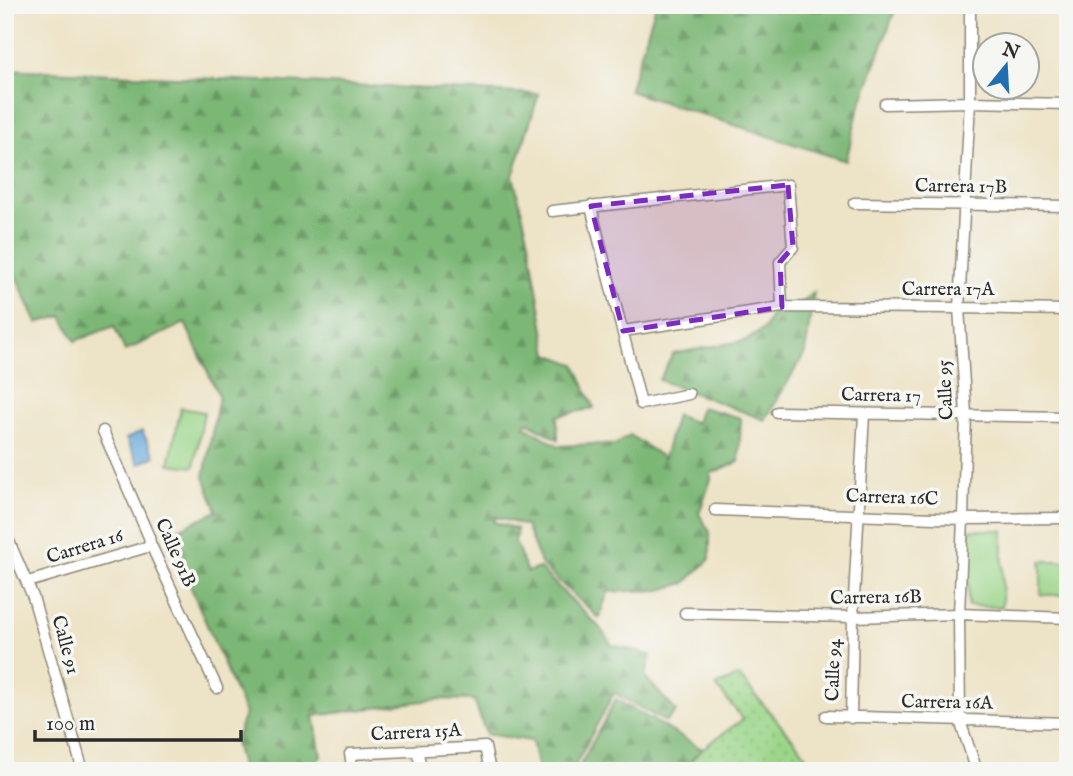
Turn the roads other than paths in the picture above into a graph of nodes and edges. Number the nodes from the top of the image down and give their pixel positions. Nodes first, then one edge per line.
1 (971, 5) edge
2 (970, 102) junction
3 (886, 104) dead end
4 (1068, 104) edge
5 (854, 203) dead end
6 (965, 205) junction
7 (591, 206) junction
8 (1068, 206) edge
9 (552, 211) dead end
10 (782, 307) junction
11 (959, 308) junction
12 (1068, 310) edge
13 (623, 331) junction
14 (689, 394) dead end
15 (777, 412) dead end
16 (864, 414) junction
17 (966, 414) junction
18 (1068, 417) edge
19 (103, 431) dead end
20 (715, 510) dead end
21 (859, 514) junction
22 (1068, 518) edge
23 (963, 519) junction
24 (5, 532) edge
25 (149, 543) junction
26 (28, 582) junction
27 (685, 613) dead end
28 (959, 614) junction
29 (853, 617) junction
30 (1068, 618) edge
31 (217, 688) dead end
32 (826, 716) dead end
33 (850, 718) junction
34 (960, 721) junction
35 (1068, 723) edge
36 (417, 750) junction
37 (83, 771) edge
38 (353, 771) edge
39 (422, 771) edge
40 (490, 771) edge
41 (977, 771) edge

1 - 2 street, Calle 95
2 - 3 street
2 - 4 street
2 - 6 street, Calle 95
5 - 6 street, Carrera 17B
6 - 8 street, Carrera 17B
6 - 11 street, Calle 95
7 - 9 street
7 - 10 street
7 - 13 street
10 - 11 street, Carrera 17A
10 - 13 street, Carrera 17A
11 - 12 street, Carrera 17A
11 - 17 street, Calle 95
13 - 14 street
15 - 16 street, Carrera 17
16 - 17 street, Carrera 17
16 - 21 street, Calle 94
17 - 18 street, Carrera 17
17 - 23 street, Calle 95
19 - 25 street, Calle 91B
20 - 21 street, Carrera 16C
21 - 23 street, Carrera 16C
21 - 29 street, Calle 94
22 - 23 street, Carrera 16C
23 - 28 street, Calle 95
24 - 26 street, Calle 91
25 - 26 street, Carrera 16
25 - 31 street, Calle 91B
26 - 37 street, Calle 91
27 - 29 street, Carrera 16B
28 - 29 street, Carrera 16B
28 - 30 street, Carrera 16B
28 - 34 street, Calle 95
29 - 33 street, Calle 94
32 - 33 street, Carrera 16A
33 - 34 street, Carrera 16A
34 - 35 street, Carrera 16A
34 - 41 street, Calle 95
36 - 38 street, Carrera 15A
36 - 39 street
36 - 40 street, Carrera 15A

